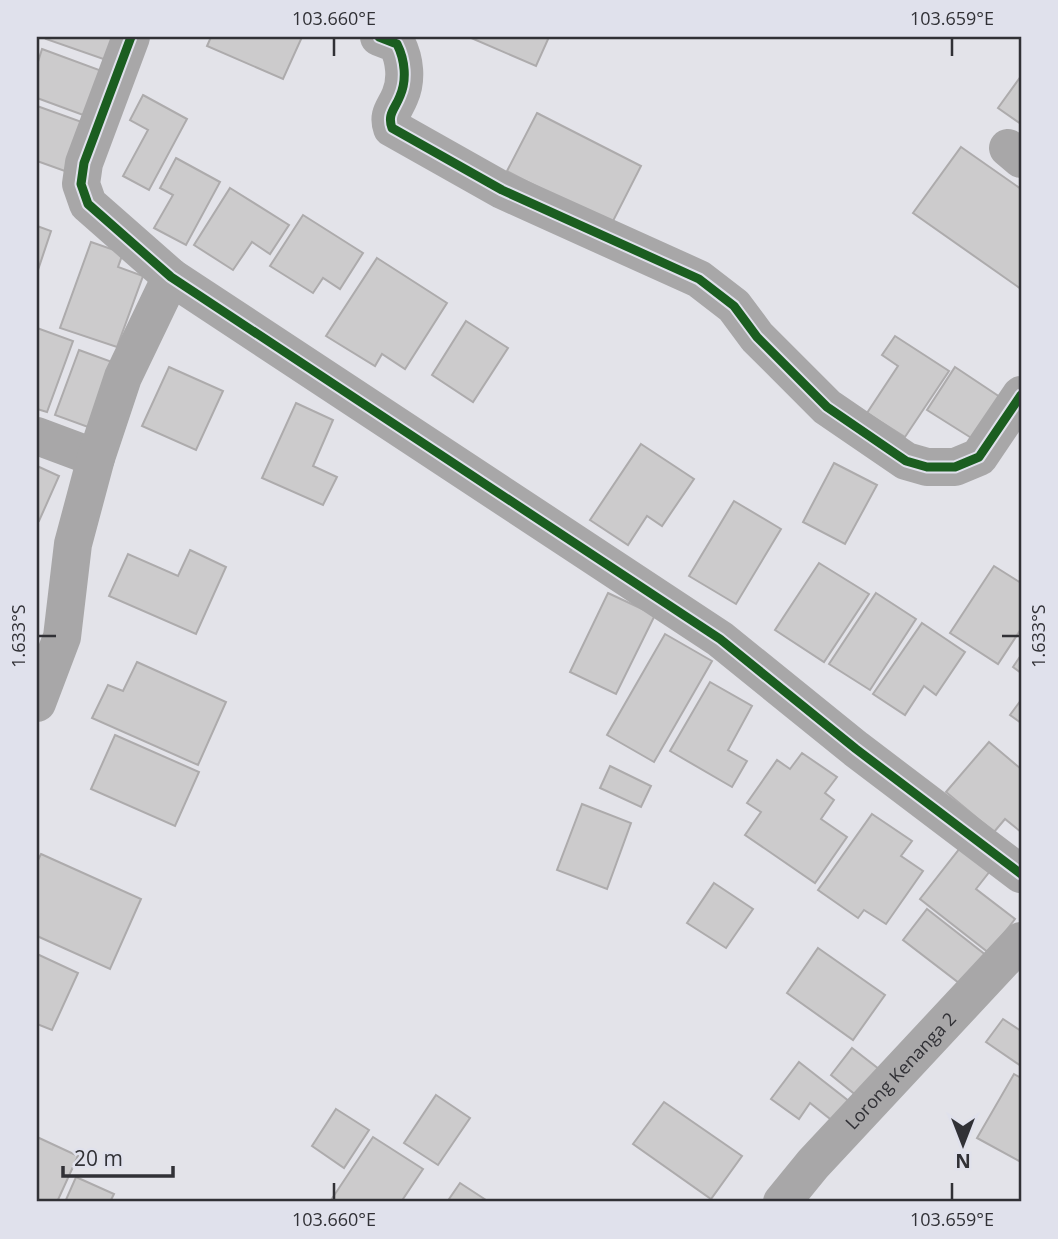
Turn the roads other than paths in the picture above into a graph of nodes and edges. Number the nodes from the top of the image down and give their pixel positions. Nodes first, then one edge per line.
1 (131, 37) edge
2 (379, 37) edge
3 (171, 277) junction
4 (1021, 395) edge
5 (37, 436) edge
6 (96, 458) junction
7 (37, 703) edge
8 (1021, 874) edge
9 (1021, 941) edge
10 (782, 1202) edge

1 - 3 street
2 - 4 street
3 - 6 street
3 - 8 street
5 - 6 street
6 - 7 street
9 - 10 street, Lorong Kenanga 2

